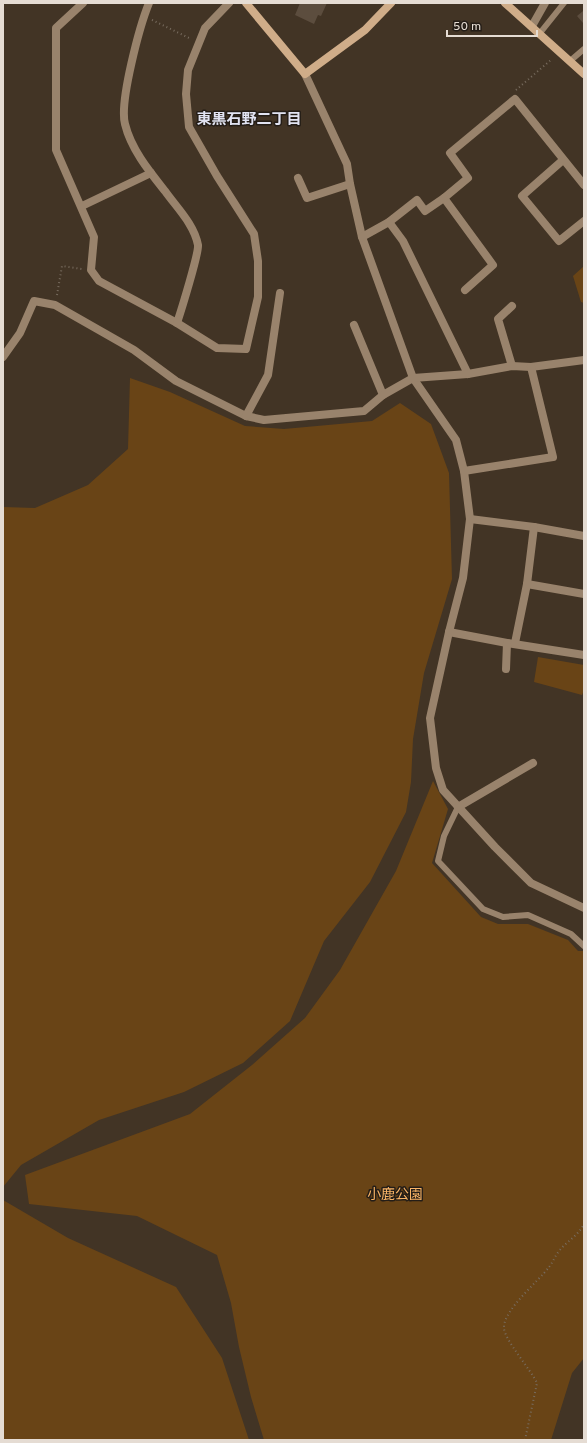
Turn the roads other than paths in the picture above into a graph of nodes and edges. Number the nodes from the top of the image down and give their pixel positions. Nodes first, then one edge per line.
1 (83, 3) edge
2 (149, 3) edge
3 (229, 3) edge
4 (246, 3) edge
5 (391, 3) edge
6 (505, 3) edge
7 (545, 3) edge
8 (564, 3) edge
9 (532, 26) junction
10 (540, 33) junction
11 (584, 48) edge
12 (570, 61) junction
13 (305, 74) junction
14 (584, 74) edge
15 (563, 160) junction
16 (151, 173) junction
17 (298, 178) dead end
18 (350, 184) junction
19 (584, 185) edge
20 (444, 198) junction
21 (82, 206) junction
22 (584, 221) edge
23 (389, 222) junction
24 (362, 237) junction
25 (465, 290) dead end
26 (280, 293) dead end
27 (512, 306) dead end
28 (177, 324) junction
29 (354, 325) dead end
30 (3, 357) edge
31 (584, 360) edge
32 (512, 366) junction
33 (531, 367) junction
34 (468, 374) junction
35 (413, 378) junction
36 (383, 395) junction
37 (246, 416) junction
38 (464, 471) junction
39 (470, 519) junction
40 (534, 527) junction
41 (584, 536) edge
42 (527, 584) junction
43 (584, 594) edge
44 (449, 632) junction
45 (511, 643) junction
46 (584, 655) edge
47 (506, 669) dead end
48 (533, 763) dead end
49 (458, 807) junction
50 (584, 908) edge
51 (584, 946) edge

1 - 21 street
2 - 16 street
3 - 28 street
4 - 13 street
5 - 13 street
6 - 9 street
7 - 9 street
8 - 10 lane
9 - 10 street
10 - 12 street
11 - 12 lane
12 - 14 street
13 - 18 street
15 - 19 street
15 - 20 street
15 - 22 street
16 - 21 street
16 - 28 street
17 - 18 street
18 - 24 street
20 - 23 street
20 - 25 street
21 - 28 street
23 - 24 street
23 - 34 street
24 - 35 street
26 - 37 street
27 - 32 street
29 - 36 street
30 - 37 street
31 - 33 street
32 - 33 street
32 - 34 street
33 - 38 street
34 - 35 street
35 - 36 street
35 - 38 street
36 - 37 street
38 - 39 street
39 - 40 street
39 - 44 street
40 - 41 street
40 - 42 street
42 - 43 street
42 - 45 street
44 - 45 street
44 - 49 street
45 - 46 street
45 - 47 street
48 - 49 street
49 - 50 street
49 - 51 lane

